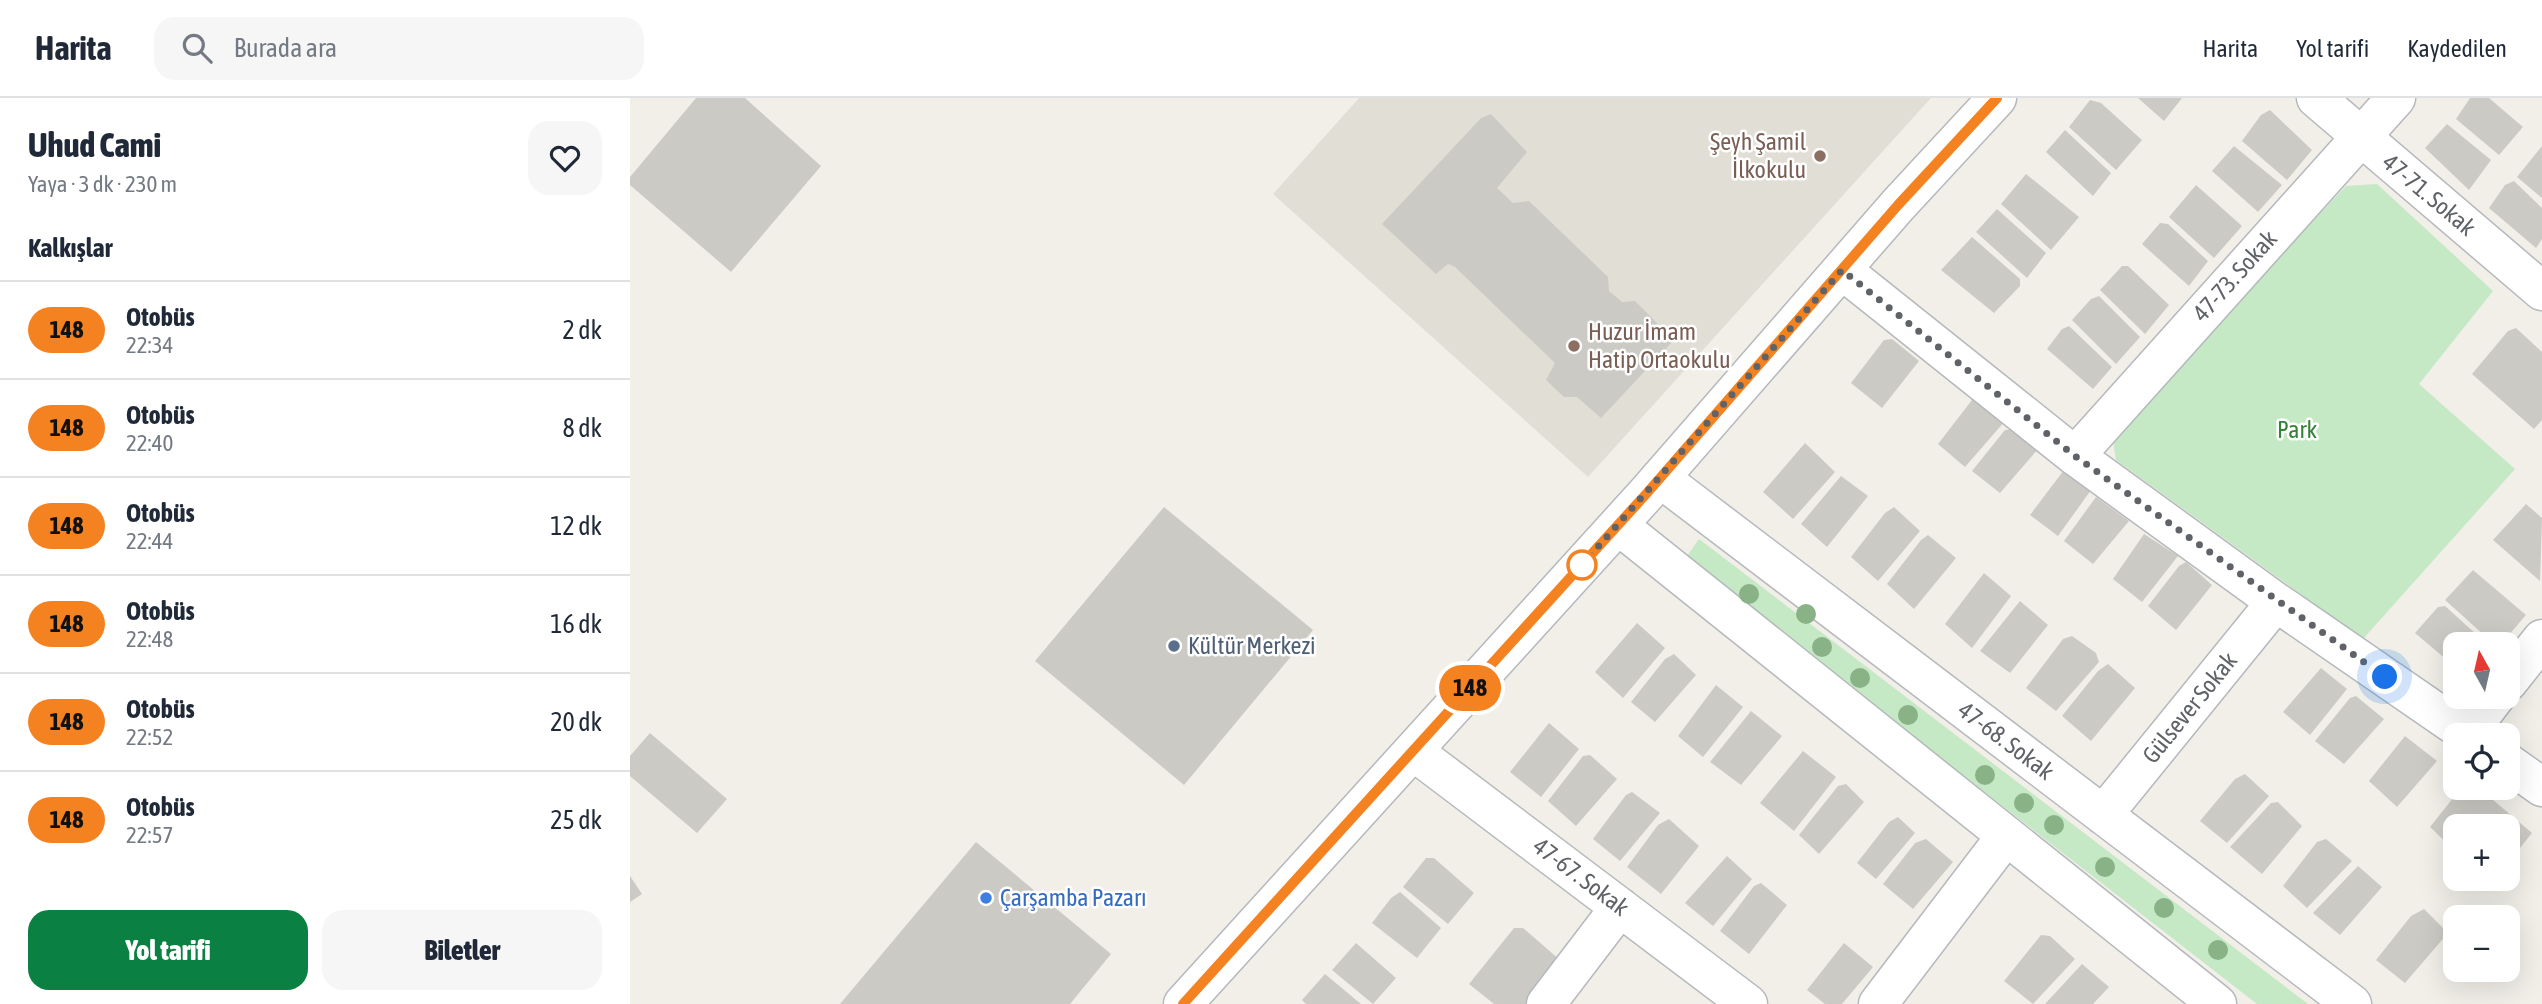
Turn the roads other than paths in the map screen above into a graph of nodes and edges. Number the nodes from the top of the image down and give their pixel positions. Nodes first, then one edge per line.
1 (1997, 98) edge
2 (2316, 98) edge
3 (2396, 98) edge
4 (2360, 136) junction
5 (1842, 270) junction
6 (2535, 273) edge
7 (2075, 456) junction
8 (1660, 478) junction
9 (1618, 525) junction
10 (2276, 602) junction
11 (2542, 639) edge
12 (2520, 667) edge
13 (2452, 723) edge
14 (1413, 751) junction
15 (2520, 771) edge
16 (2542, 787) edge
17 (2103, 815) junction
18 (2007, 836) junction
19 (1620, 907) junction
20 (1183, 1004) edge
21 (1546, 1004) edge
22 (1748, 1004) edge
23 (1878, 1004) edge
24 (2217, 1004) edge
25 (2352, 1004) edge

1 - 5 street
2 - 4 street, 47-71. Sokak
3 - 4 street, 47-73. Sokak
4 - 6 street, 47-71. Sokak
4 - 7 street, 47-73. Sokak
5 - 7 street
5 - 8 street
7 - 10 street
8 - 9 street
8 - 17 street, 47-68. Sokak
9 - 14 street
9 - 18 street
10 - 13 street
10 - 17 street, Gülsever Sokak
11 - 12 street
14 - 19 street, 47-67. Sokak
14 - 20 street
15 - 16 street
17 - 25 street, 47-68. Sokak
18 - 23 street
18 - 24 street
19 - 21 street
19 - 22 street, 47-67. Sokak

